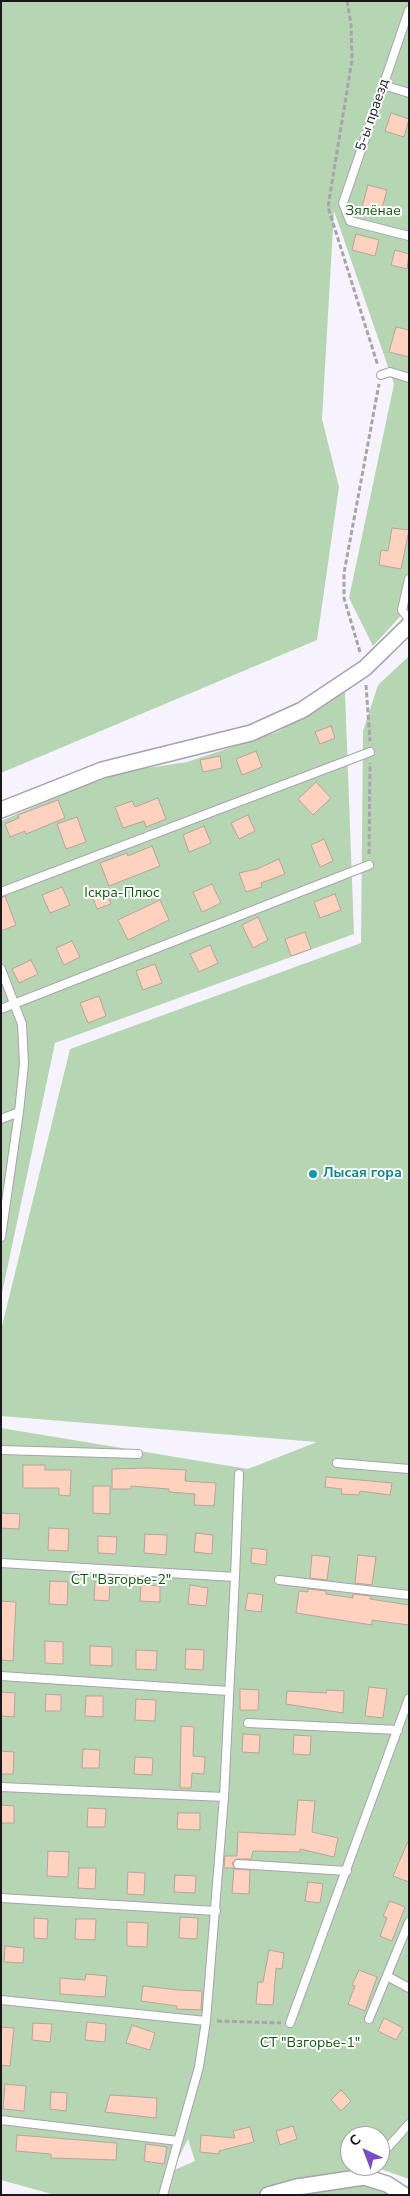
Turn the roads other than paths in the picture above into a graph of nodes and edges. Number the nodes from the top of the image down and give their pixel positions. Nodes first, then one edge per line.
1 (409, 10) edge
2 (383, 85) junction
3 (409, 93) edge
4 (409, 236) edge
5 (380, 375) road end
6 (409, 378) edge
7 (409, 579) edge
8 (409, 620) edge
9 (409, 625) edge
10 (370, 752) dead end
11 (1, 810) edge
12 (369, 865) dead end
13 (1, 892) edge
14 (1, 969) edge
15 (15, 1004) junction
16 (1, 1009) edge
17 (20, 1112) junction
18 (1, 1119) edge
19 (1, 1236) edge
20 (1, 1450) edge
21 (138, 1454) dead end
22 (337, 1463) dead end
23 (409, 1469) edge
24 (239, 1474) dead end
25 (1, 1563) edge
26 (235, 1577) junction
27 (279, 1580) dead end
28 (409, 1594) edge
29 (1, 1676) edge
30 (229, 1691) junction
31 (409, 1698) edge
32 (248, 1723) dead end
33 (398, 1730) junction
34 (1, 1787) edge
35 (224, 1797) junction
36 (238, 1864) dead end
37 (347, 1871) junction
38 (1, 1898) edge
39 (216, 1911) junction
40 (409, 1922) edge
41 (387, 1976) junction
42 (409, 1988) edge
43 (1, 2000) edge
44 (369, 2019) dead end
45 (206, 2021) junction
46 (290, 2023) road end
47 (1, 2120) edge
48 (409, 2124) edge
49 (178, 2141) junction
50 (390, 2145) edge
51 (162, 2195) edge
52 (268, 2195) edge
53 (404, 2195) edge

1 - 2 lane, 5-ы праезд
2 - 3 lane
2 - 4 lane, 5-ы праезд
5 - 6 lane
7 - 8 lane
9 - 11 street
10 - 13 lane
12 - 15 lane
14 - 15 lane
15 - 16 lane
15 - 17 lane
17 - 18 lane
17 - 19 lane
20 - 21 lane
22 - 23 lane
24 - 26 lane
25 - 26 lane
26 - 30 lane
27 - 28 lane
29 - 30 lane
30 - 35 lane
31 - 33 lane
32 - 33 lane
33 - 37 lane
34 - 35 lane
35 - 39 lane
36 - 37 lane
37 - 46 lane
38 - 39 lane
39 - 45 lane
40 - 41 lane
41 - 42 lane
41 - 44 lane
43 - 45 lane
45 - 49 lane
47 - 49 lane
48 - 50 lane
49 - 51 lane
52 - 53 street

